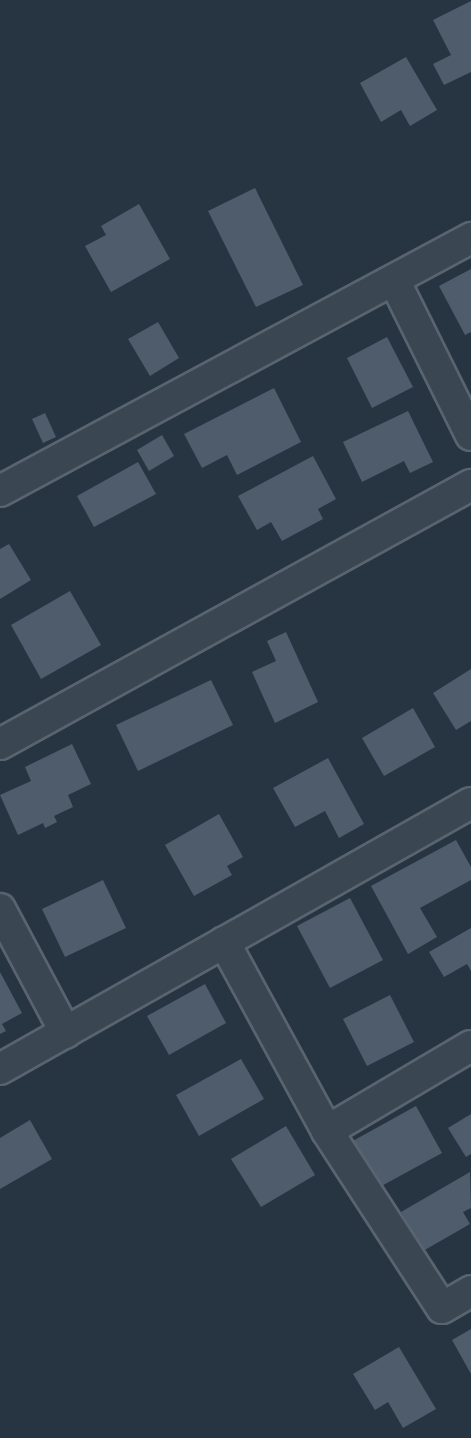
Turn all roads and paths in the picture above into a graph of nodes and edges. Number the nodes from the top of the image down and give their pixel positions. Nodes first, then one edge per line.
1 (471, 238) edge
2 (394, 280) junction
3 (471, 435) edge
4 (471, 485) edge
5 (0, 491) edge
6 (0, 744) edge
7 (471, 803) edge
8 (0, 909) edge
9 (224, 942) junction
10 (66, 1033) junction
11 (471, 1046) edge
12 (0, 1069) edge
13 (327, 1131) junction
14 (471, 1291) edge

1 - 2 street
2 - 3 street
2 - 5 street
4 - 6 street
7 - 9 street
8 - 10 street
9 - 10 street
9 - 13 street
10 - 12 street
11 - 13 street
13 - 14 street

